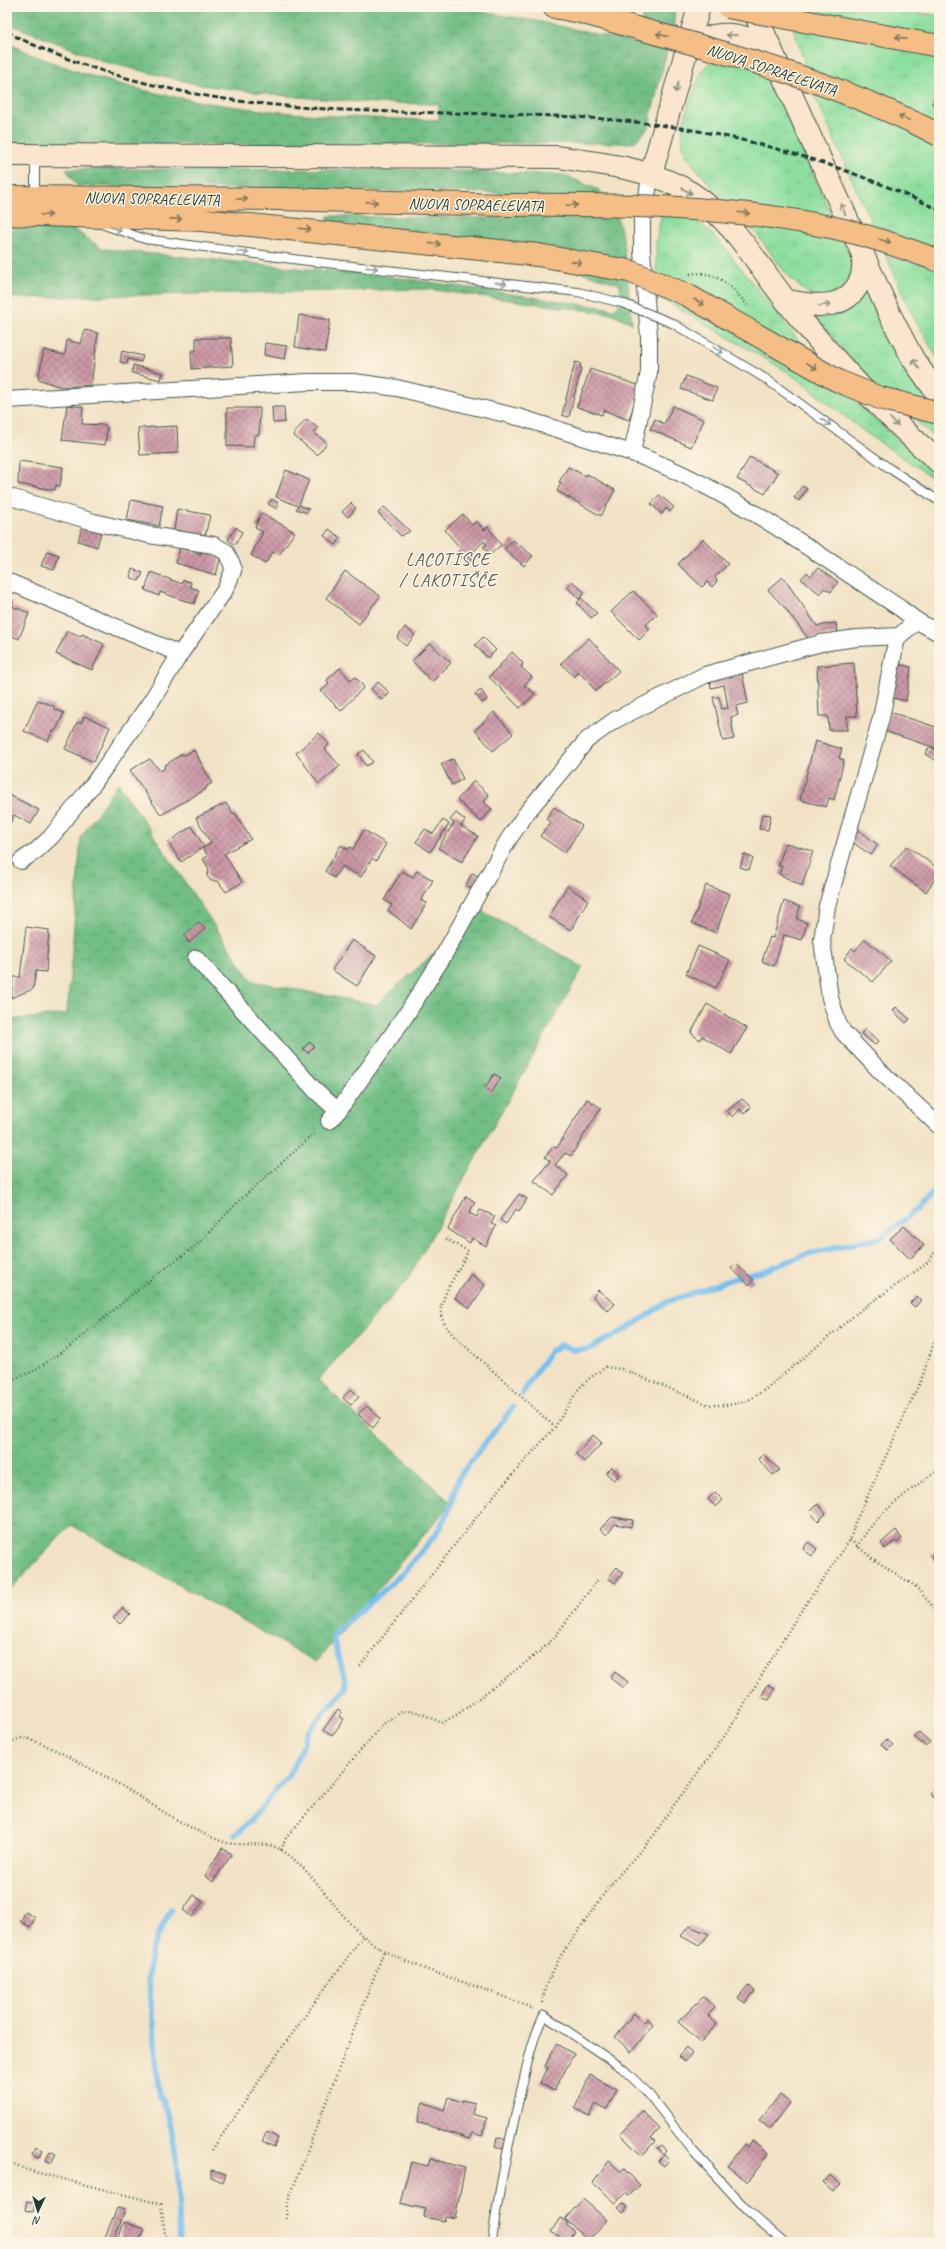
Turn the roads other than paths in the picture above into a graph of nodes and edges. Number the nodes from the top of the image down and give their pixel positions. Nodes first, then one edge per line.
1 (554, 7) edge
2 (699, 7) edge
3 (728, 7) edge
4 (752, 7) edge
5 (770, 46) junction
6 (939, 46) edge
7 (688, 49) junction
8 (939, 134) edge
9 (7, 155) edge
10 (35, 155) junction
11 (651, 174) junction
12 (7, 197) edge
13 (35, 197) junction
14 (7, 214) edge
15 (79, 217) junction
16 (863, 254) junction
17 (939, 261) edge
18 (787, 301) junction
19 (939, 396) edge
20 (7, 400) edge
21 (939, 413) edge
22 (632, 453) junction
23 (939, 462) edge
24 (7, 496) edge
25 (939, 501) edge
26 (7, 581) edge
27 (916, 621) junction
28 (939, 633) edge
29 (899, 636) junction
30 (180, 654) junction
31 (21, 861) dead end
32 (196, 958) dead end
33 (939, 1126) edge
34 (492, 2242) edge
35 (784, 2242) edge

8 -> 1 highway, NUOVA SOPRAELEVATA, bridge
2 - 7 main road
6 -> 3 highway, bridge
4 - 5 main road
5 -> 7 main road
16 -> 5 main road
7 -> 11 main road
9 - 10 main road
10 - 11 main road
10 - 13 lane
11 -> 18 main road
11 - 22 street
12 - 13 highway, NUOVA SOPRAELEVATA
13 -> 17 highway, NUOVA SOPRAELEVATA, bridge
14 -> 15 highway
15 -> 21 highway, bridge
15 -> 25 lane, bridge
18 -> 16 main road
19 -> 16 main road
18 -> 23 main road
20 - 22 street
22 - 27 street
24 - 30 street
26 - 30 street
27 - 28 street
27 - 29 street
29 - 32 street
29 - 33 street
30 - 31 street
34 - 35 lane

